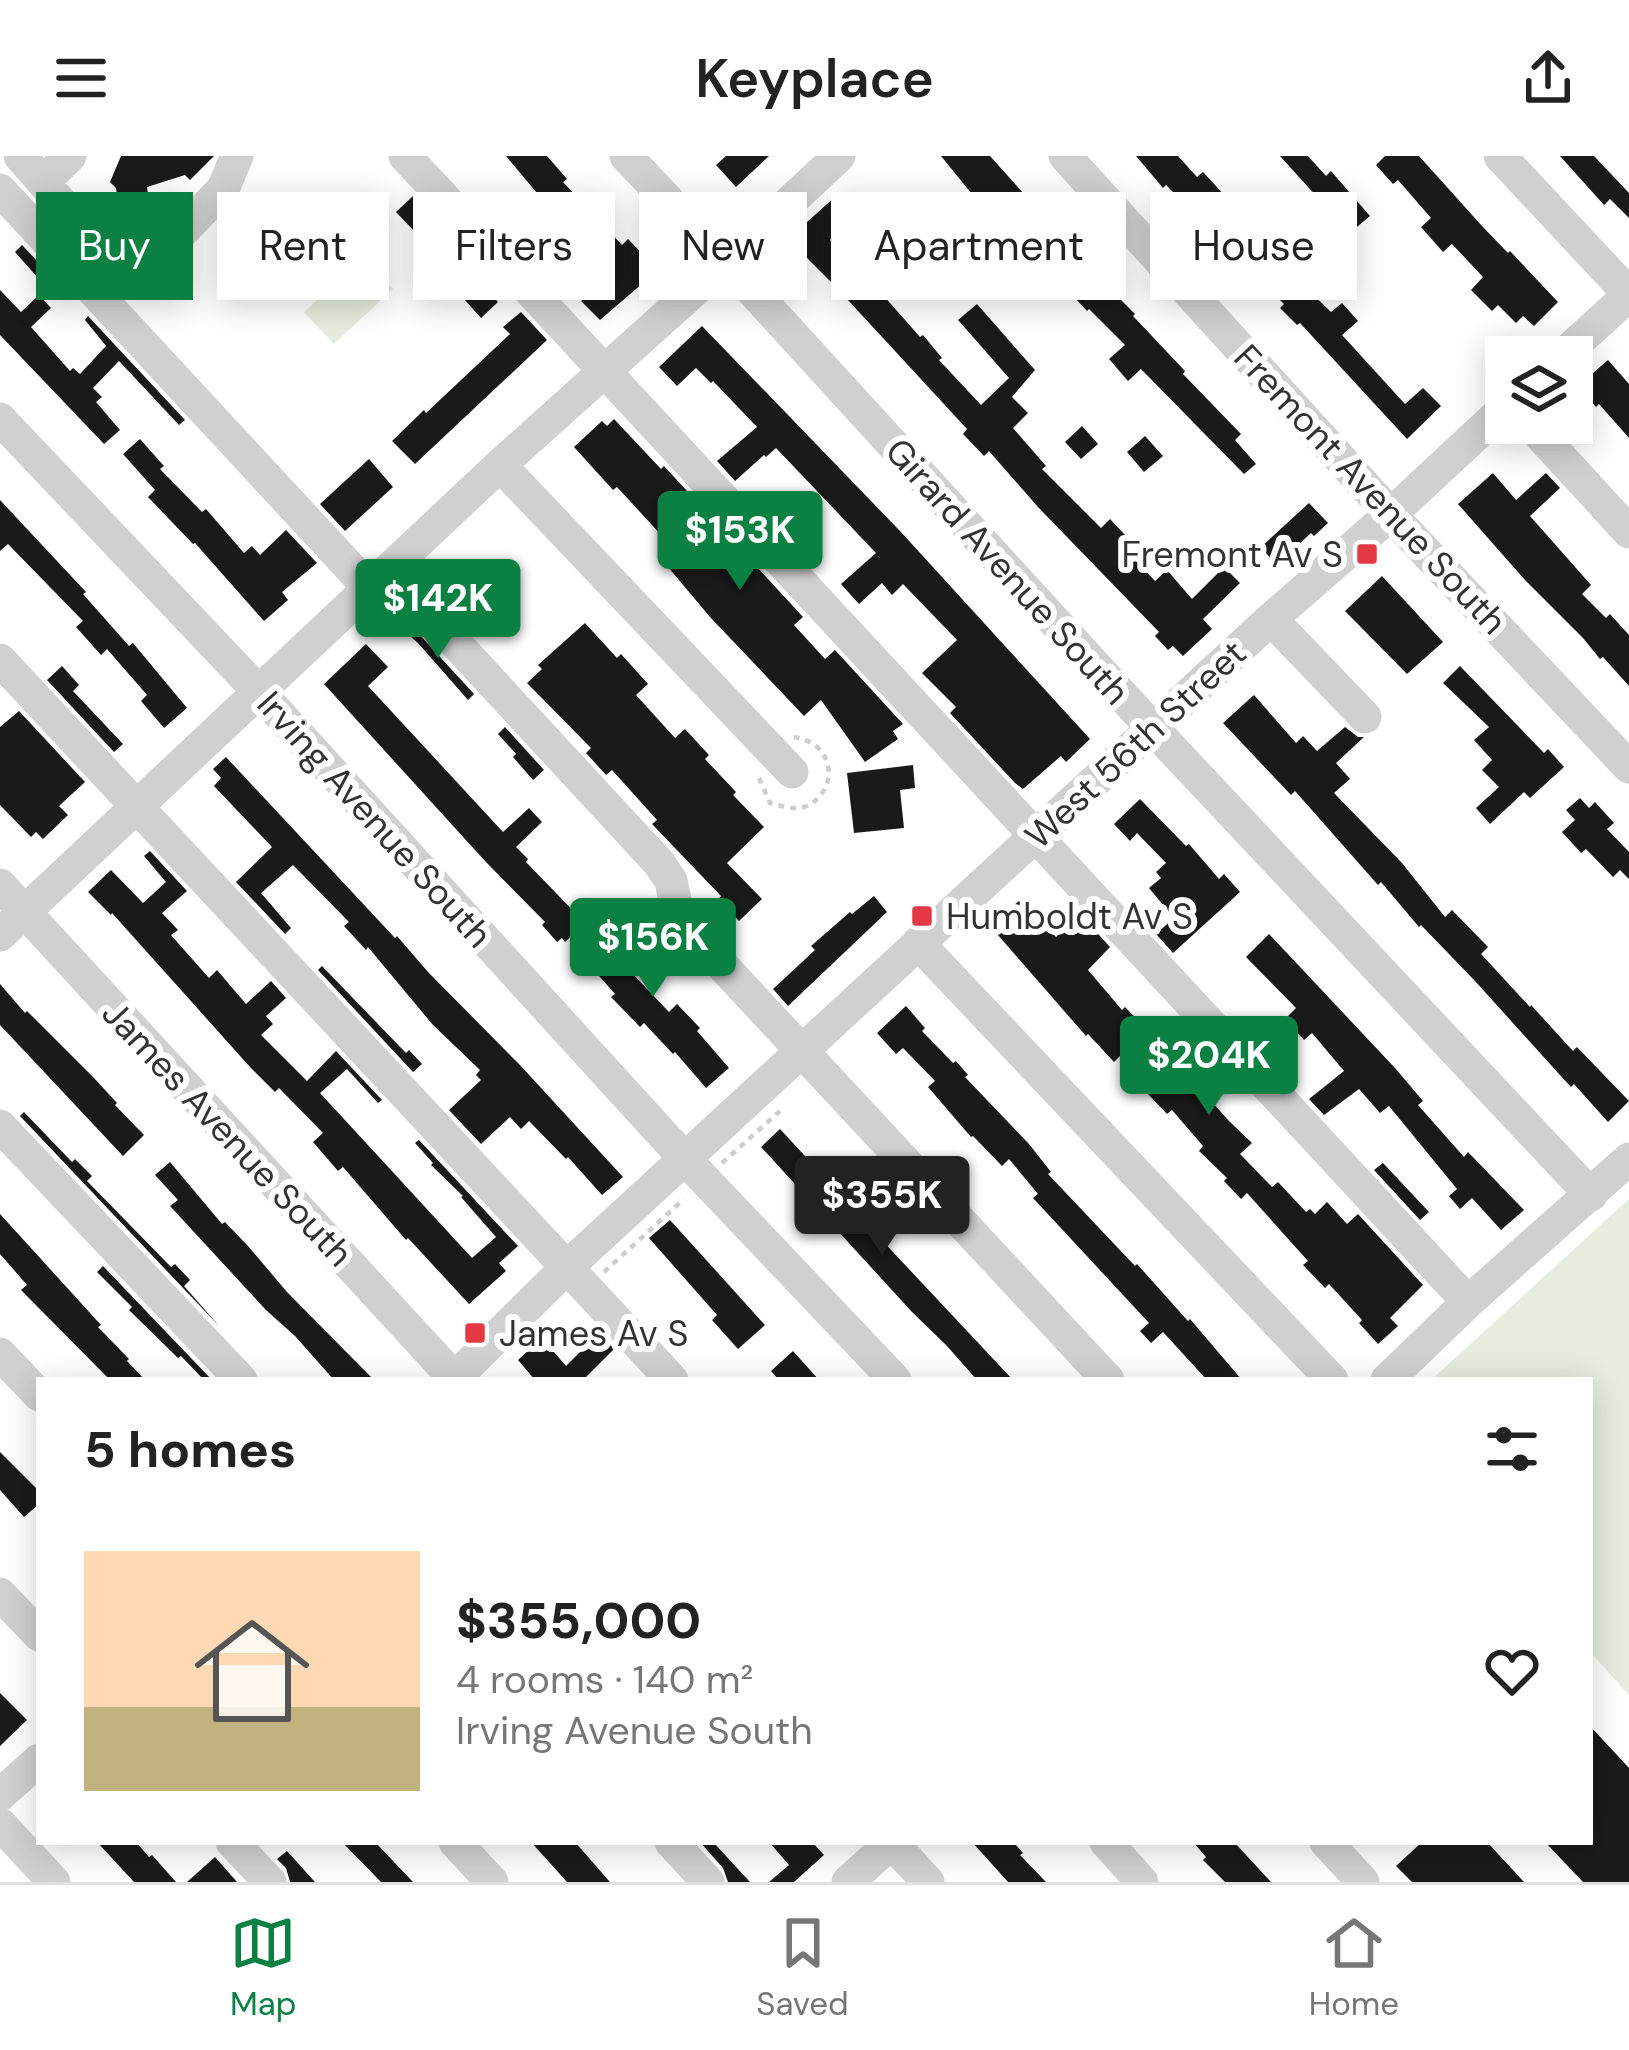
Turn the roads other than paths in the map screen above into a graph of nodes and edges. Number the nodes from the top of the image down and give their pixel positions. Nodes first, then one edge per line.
1 (20, 156) edge
2 (70, 156) edge
3 (237, 156) edge
4 (404, 156) edge
5 (626, 156) edge
6 (839, 156) edge
7 (1065, 156) edge
8 (1501, 156) edge
9 (43, 182) junction
10 (0, 190) edge
11 (660, 192) edge
12 (801, 192) edge
13 (1629, 295) edge
14 (684, 300) edge
15 (761, 300) edge
16 (1584, 336) edge
17 (604, 372) junction
18 (0, 419) edge
19 (1485, 427) edge
20 (1548, 444) edge
21 (500, 465) junction
22 (1392, 513) junction
23 (1629, 532) edge
24 (380, 580) junction
25 (1271, 619) junction
26 (0, 659) edge
27 (260, 693) junction
28 (1365, 717) dead end
29 (1152, 728) junction
30 (1629, 767) edge
31 (792, 772) dead end
32 (137, 808) junction
33 (1035, 837) junction
34 (0, 885) edge
35 (13, 924) edge
36 (918, 944) junction
37 (802, 1052) junction
38 (0, 1126) edge
39 (685, 1159) junction
40 (1629, 1159) edge
41 (1591, 1195) junction
42 (566, 1268) junction
43 (1468, 1302) junction
44 (0, 1354) edge
45 (238, 1377) edge
46 (453, 1377) edge
47 (457, 1377) edge
48 (669, 1377) edge
49 (892, 1377) edge
50 (1105, 1377) edge
51 (1329, 1377) edge
52 (1390, 1377) edge
53 (36, 1392) edge
54 (0, 1594) edge
55 (36, 1632) edge
56 (36, 1763) edge
57 (0, 1795) edge
58 (0, 1824) edge
59 (235, 1845) edge
60 (458, 1845) edge
61 (674, 1845) edge
62 (889, 1845) edge
63 (895, 1845) edge
64 (1109, 1845) edge
65 (1329, 1845) edge
66 (54, 1882) edge
67 (270, 1882) edge
68 (492, 1882) edge
69 (708, 1882) edge
70 (848, 1882) edge
71 (928, 1882) edge
72 (1142, 1882) edge
73 (1363, 1882) edge

1 - 9 street
2 - 9 street
3 - 9 street
4 - 17 street
5 - 11 street, Girard Avenue South
6 - 12 street
7 - 22 street, Fremont Avenue South
8 - 13 street
10 - 24 street
13 - 16 street
14 - 17 street
15 - 29 street, Girard Avenue South
17 - 21 street
17 - 33 street
18 - 27 street, Irving Avenue South
19 - 22 street, West 56th Street
20 - 23 street
21 - 24 street
21 - 31 street
22 - 25 street, West 56th Street
22 - 30 street, Fremont Avenue South
24 - 27 street
24 - 37 street
25 - 28 street
25 - 29 street, West 56th Street
26 - 32 street
27 - 32 street
27 - 39 street, Irving Avenue South
29 - 33 street, West 56th Street
29 - 41 street, Girard Avenue South
32 - 35 street
32 - 42 street
33 - 36 street, West 56th Street
33 - 43 street
34 - 35 street, James Avenue South
35 - 46 street, James Avenue South
36 - 37 street, West 56th Street
36 - 51 street
37 - 39 street, West 56th Street
37 - 50 street
38 - 45 street
39 - 42 street, West 56th Street
39 - 49 street, Irving Avenue South
40 - 41 street
41 - 43 street
42 - 47 street, West 56th Street
42 - 48 street
43 - 52 street
44 - 53 street
54 - 55 street
56 - 57 street
58 - 66 street
59 - 67 street
60 - 68 street
61 - 69 street
62 - 70 street
63 - 71 street
64 - 72 street
65 - 73 street

